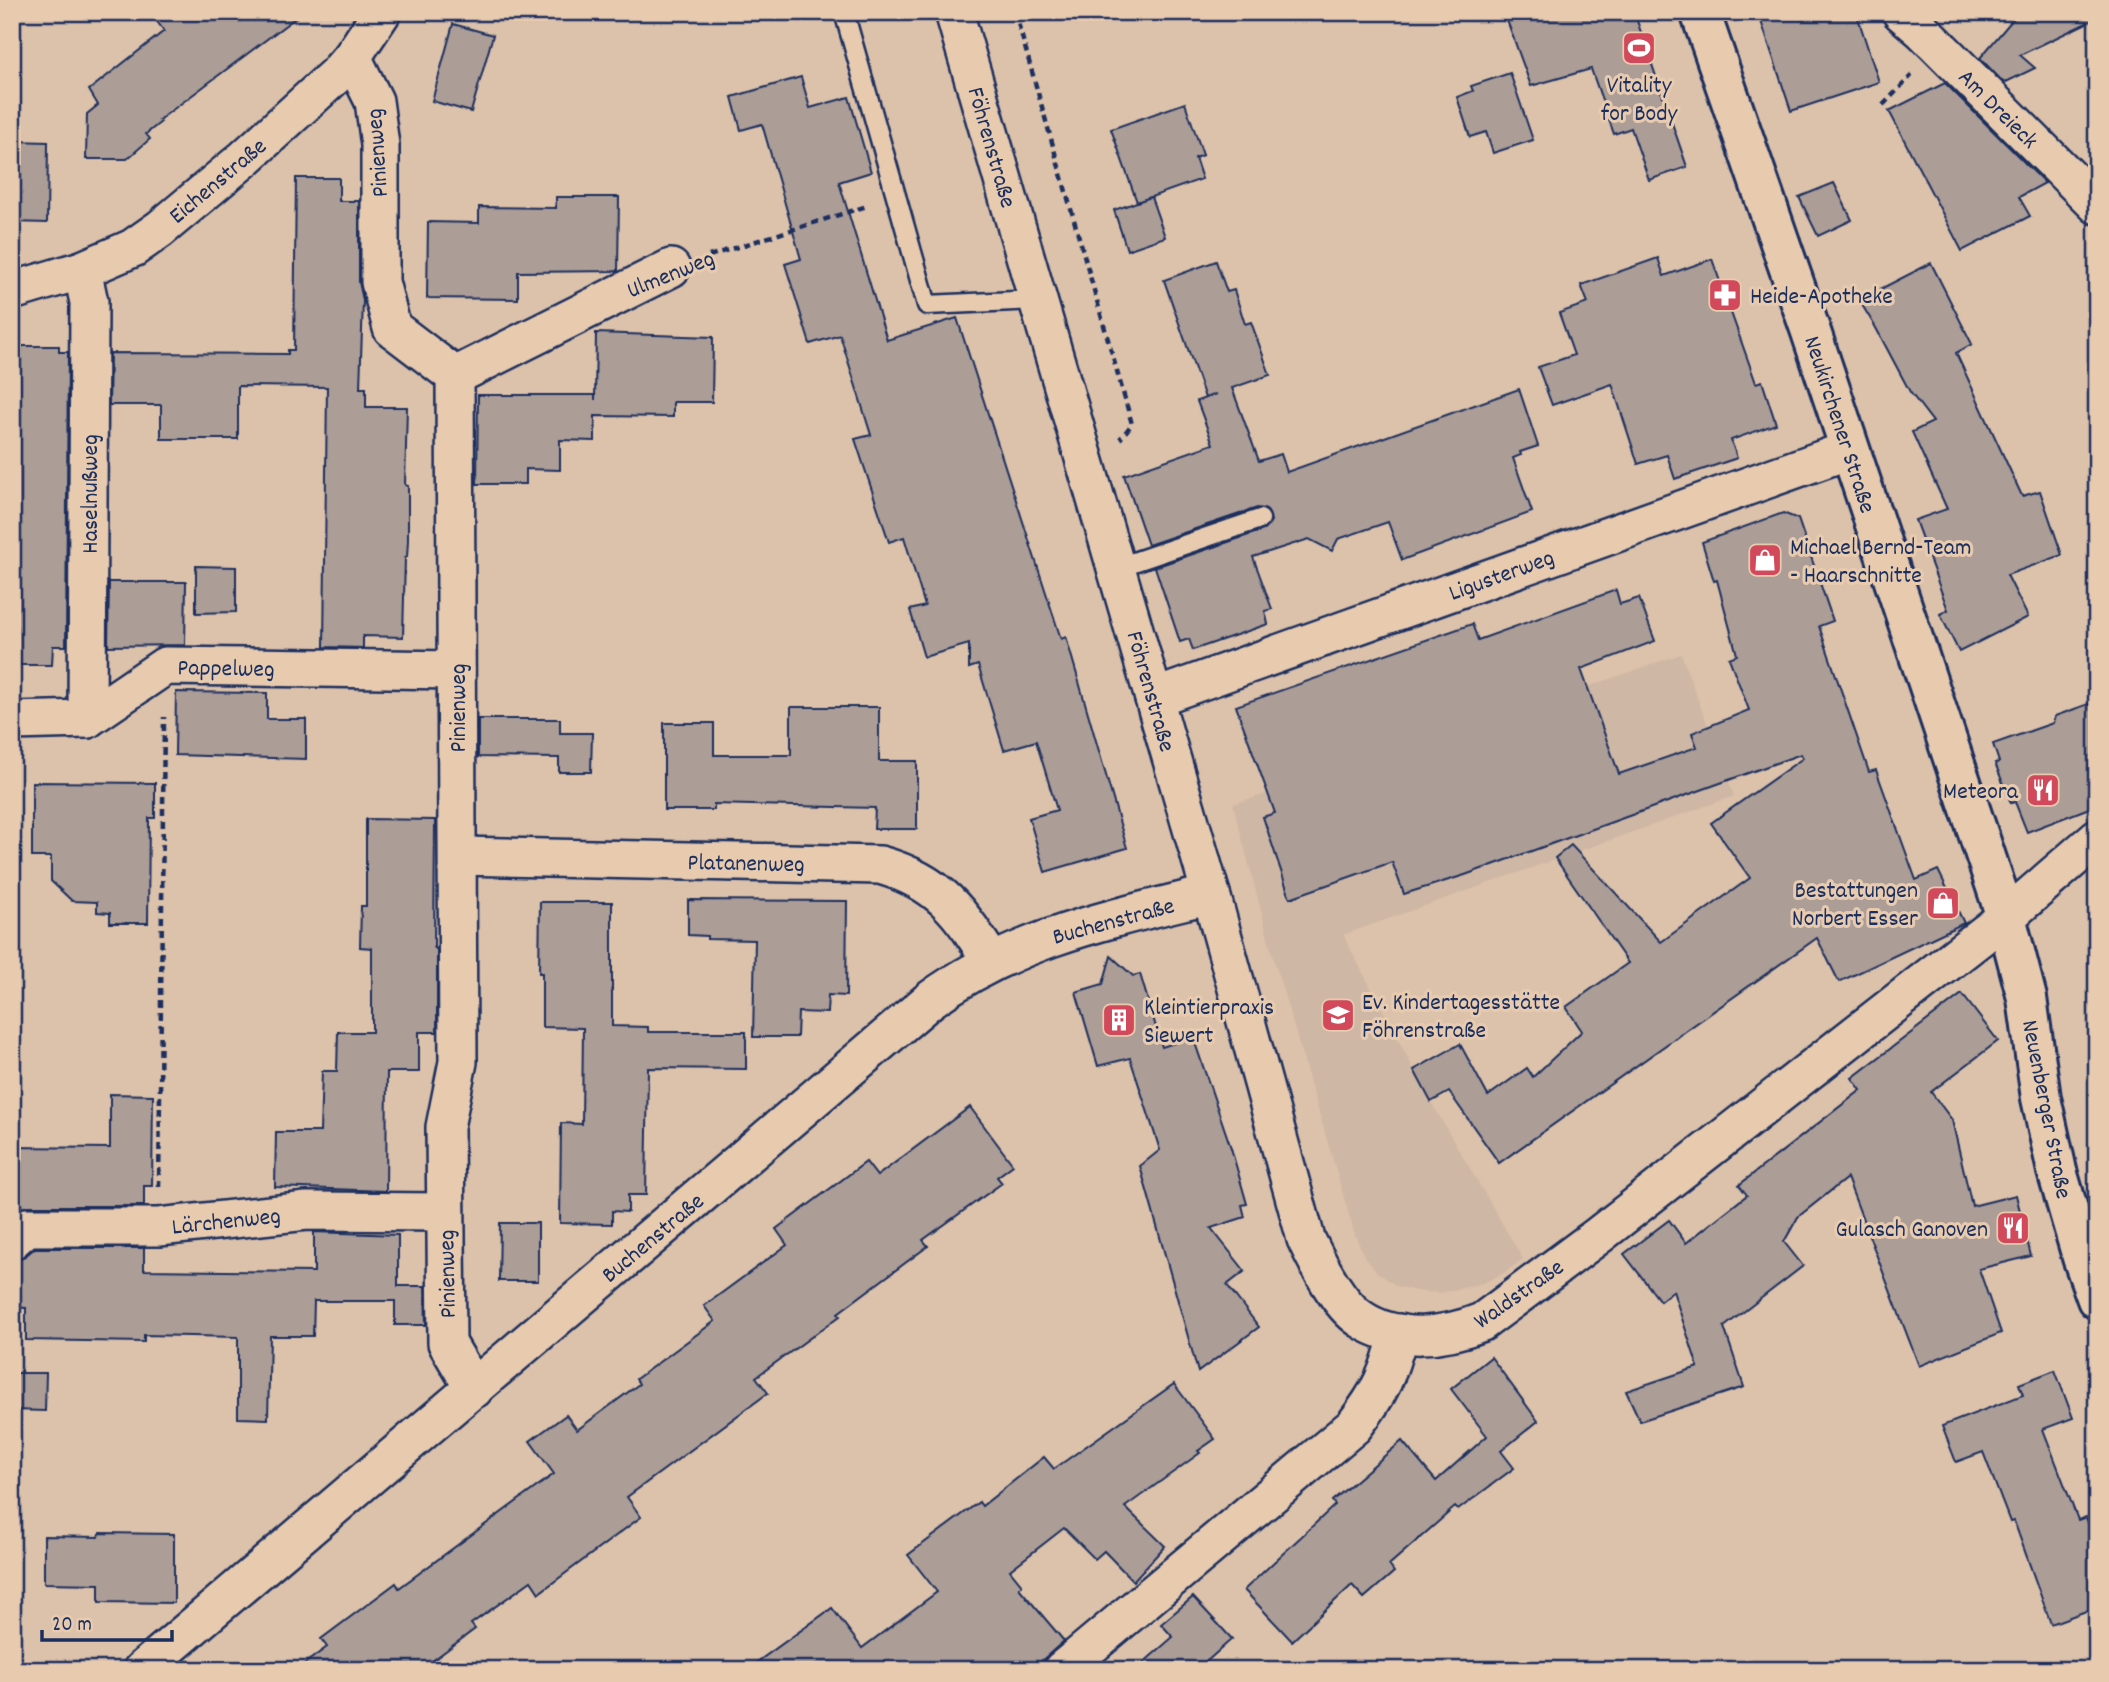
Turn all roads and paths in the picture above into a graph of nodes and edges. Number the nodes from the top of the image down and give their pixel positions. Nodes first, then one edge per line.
1 (382, 12) edge
2 (844, 12) edge
3 (954, 12) edge
4 (1015, 12) edge
5 (1700, 12) edge
6 (1900, 12) edge
7 (352, 57) junction
8 (896, 197) junction
9 (2097, 205) edge
10 (671, 268) joint
11 (82, 270) junction
12 (12, 291) edge
13 (1038, 300) junction
14 (455, 376) junction
15 (1849, 450) junction
16 (1090, 478) junction
17 (1260, 519) dead end
18 (1116, 568) junction
19 (165, 666) junction
20 (456, 670) junction
21 (1154, 698) junction
22 (87, 719) junction
23 (12, 721) edge
24 (2097, 838) edge
25 (458, 856) junction
26 (1211, 894) junction
27 (2006, 917) junction
28 (992, 962) junction
29 (445, 1212) junction
30 (159, 1227) junction
31 (12, 1240) edge
32 (2097, 1299) edge
33 (1399, 1333) junction
34 (474, 1389) junction
35 (142, 1670) edge
36 (1062, 1670) edge

1 - 7 street, Eichenstraße
2 - 8 lane
3 - 13 street, Föhrenstraße
4 - 16 path
5 - 15 street, Neukirchener Straße
6 - 9 street, Am Dreieck
7 - 11 street, Eichenstraße
7 - 14 street, Pinienweg
8 - 10 path, Ulmenweg
8 - 13 lane
10 - 14 street, Ulmenweg
11 - 12 street, Eichenstraße
11 - 22 street, Haselnußweg
13 - 16 street, Föhrenstraße
14 - 20 street, Pinienweg
15 - 21 street, Ligusterweg
15 - 27 street, Neukirchener Straße
16 - 18 street, Föhrenstraße
17 - 18 lane
18 - 21 street, Föhrenstraße
19 - 20 street, Pappelweg
19 - 22 street, Pappelweg
19 - 30 path
20 - 25 street, Pinienweg
21 - 26 street, Föhrenstraße
22 - 23 street
24 - 27 street, Waldstraße
25 - 28 street, Platanenweg
25 - 29 street, Pinienweg
26 - 28 street, Buchenstraße
26 - 33 street, Föhrenstraße
27 - 32 street, Neuenberger Straße
27 - 33 street, Waldstraße
28 - 34 street, Buchenstraße
29 - 30 street, Lärchenweg
29 - 34 street, Pinienweg
30 - 31 street, Lärchenweg
33 - 36 street
34 - 35 street, Buchenstraße

